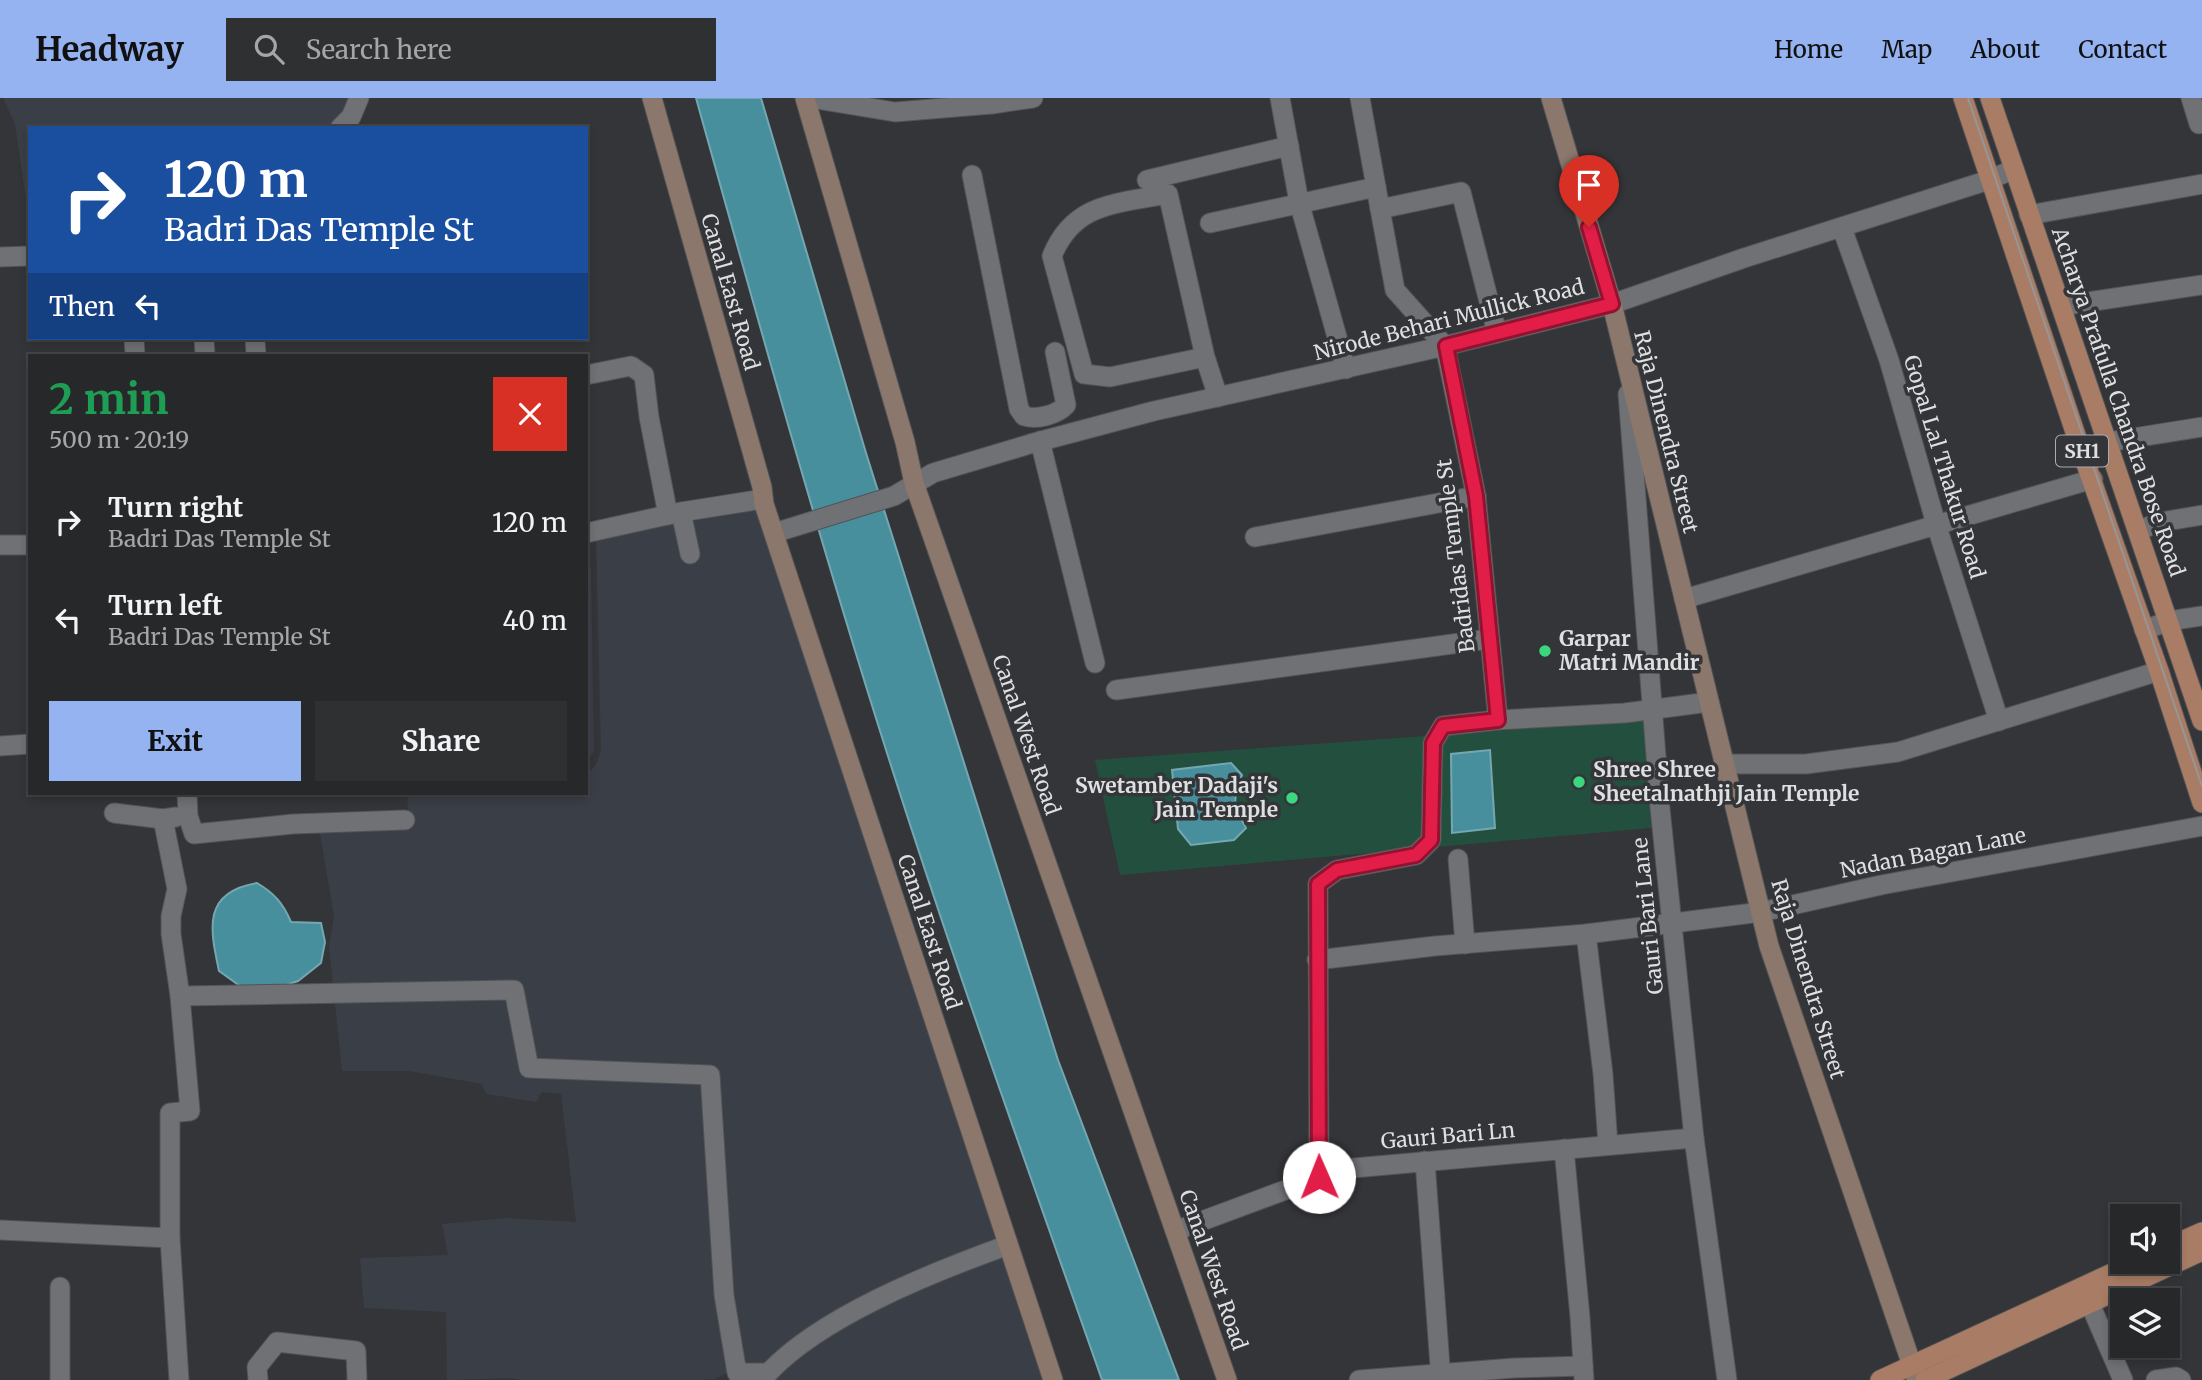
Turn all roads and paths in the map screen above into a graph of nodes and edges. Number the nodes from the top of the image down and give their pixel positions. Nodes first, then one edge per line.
1 (359, 98) edge
2 (652, 98) edge
3 (805, 98) edge
4 (810, 98) edge
5 (1033, 98) edge
6 (1280, 98) edge
7 (1360, 98) edge
8 (1551, 98) edge
9 (1963, 98) edge
10 (1990, 98) edge
11 (2191, 98) edge
12 (2199, 124) dead end
13 (342, 126) edge
14 (1289, 146) junction
15 (2014, 169) junction
16 (972, 175) dead end
17 (1147, 180) dead end
18 (1989, 180) junction
19 (1376, 187) junction
20 (2201, 188) edge
21 (1299, 202) junction
22 (1380, 209) junction
23 (2029, 215) junction
24 (1210, 223) dead end
25 (1842, 228) junction
26 (28, 256) edge
27 (0, 257) edge
28 (2202, 285) edge
29 (1612, 304) junction
30 (2061, 306) junction
31 (1497, 333) junction
32 (1446, 346) junction
33 (1055, 352) dead end
34 (1205, 357) junction
35 (1625, 361) junction
36 (1346, 369) junction
37 (588, 375) edge
38 (1213, 391) junction
39 (1060, 412) junction
40 (1024, 416) junction
41 (2202, 427) edge
42 (1065, 435) junction
43 (1035, 442) junction
44 (2108, 442) junction
45 (2093, 479) junction
46 (914, 483) junction
47 (1476, 496) junction
48 (763, 499) junction
49 (674, 513) junction
50 (2202, 515) edge
51 (1936, 524) junction
52 (2139, 530) junction
53 (588, 532) edge
54 (774, 533) junction
55 (1255, 537) dead end
56 (0, 545) edge
57 (28, 545) edge
58 (690, 555) dead end
59 (1684, 599) junction
60 (2202, 616) edge
61 (2169, 621) junction
62 (2144, 630) junction
63 (1489, 639) junction
64 (1095, 663) dead end
65 (2159, 671) junction
66 (1116, 690) dead end
67 (1709, 702) junction
68 (1653, 710) junction
69 (1498, 720) junction
70 (1999, 721) junction
71 (2202, 721) edge
72 (28, 744) edge
73 (0, 746) edge
74 (1725, 764) junction
75 (187, 795) edge
76 (2202, 803) edge
77 (114, 813) dead end
78 (188, 816) junction
79 (163, 819) junction
80 (405, 820) dead end
81 (2202, 826) edge
82 (1458, 859) dead end
83 (1761, 912) junction
84 (1672, 925) junction
85 (1586, 934) junction
86 (1465, 944) junction
87 (1317, 960) junction
88 (180, 996) junction
89 (1694, 1138) junction
90 (1608, 1146) junction
91 (1564, 1149) junction
92 (1425, 1161) junction
93 (1319, 1177) junction
94 (0, 1230) edge
95 (1175, 1231) junction
96 (2202, 1232) edge
97 (170, 1238) junction
98 (2180, 1242) edge
99 (1008, 1245) junction
100 (2202, 1251) edge
101 (2113, 1274) edge
102 (60, 1287) dead end
103 (2090, 1304) junction
104 (1583, 1373) edge
105 (1918, 1375) edge
106 (765, 1377) edge
107 (1441, 1377) edge
108 (60, 1380) edge
109 (179, 1380) edge
110 (258, 1380) edge
111 (357, 1380) edge
112 (1053, 1380) edge
113 (1227, 1380) edge
114 (1359, 1380) edge
115 (1727, 1380) edge
116 (1880, 1380) edge
117 (2123, 1380) edge
118 (2157, 1380) edge
119 (2181, 1380) edge

1 - 13 street
2 - 48 main road, Canal East Road
3 - 46 main road, Canal West Road
4 - 5 street
6 - 14 street
7 - 19 street
8 - 29 main road, Raja Dinendra Street
9 - 18 main road, SH1
10 - 15 main road, Acharya Prafulla Chandra Bose Road / SH1
11 - 12 street
14 - 17 street
14 - 21 street
15 - 18 street, Nirode Behari Mullick Road
15 - 23 main road, Acharya Prafulla Chandra Bose Road / SH1
16 - 40 street
18 - 25 street, Nirode Behari Mullick Road
18 - 45 main road, SH1
19 - 21 street
19 - 22 street
20 - 23 street
21 - 24 street
21 - 36 street
22 - 31 street
22 - 32 street
23 - 30 main road, Acharya Prafulla Chandra Bose Road / SH1
25 - 29 street, Nirode Behari Mullick Road
25 - 51 street, Gopal Lal Thakur Road
26 - 27 street
28 - 30 street
29 - 31 street, Nirode Behari Mullick Road
29 - 35 main road, Raja Dinendra Street
30 - 44 main road, Acharya Prafulla Chandra Bose Road / SH1
31 - 32 street, Nirode Behari Mullick Road
32 - 36 street, Nirode Behari Mullick Road
32 - 47 street, Badridas Temple St
33 - 39 street
34 - 34 street
34 - 38 street
35 - 59 main road, Raja Dinendra Street
35 - 68 street, Gauri Bari Lane
36 - 38 street, Nirode Behari Mullick Road
37 - 49 street
38 - 42 street, Nirode Behari Mullick Road
39 - 40 street
39 - 42 street
40 - 43 street
41 - 44 street
42 - 43 street, Nirode Behari Mullick Road
43 - 46 street, Nirode Behari Mullick Road
43 - 64 street
44 - 52 main road, Acharya Prafulla Chandra Bose Road / SH1
45 - 51 street
45 - 62 main road, SH1
46 - 54 street, Nirode Behari Mullick Road
46 - 95 main road, Canal West Road
47 - 55 street
47 - 63 street, Badridas Temple St
48 - 49 street
48 - 54 main road, Canal East Road
49 - 53 street
49 - 58 street
50 - 52 street
51 - 59 street
51 - 70 street, Gopal Lal Thakur Road
52 - 61 main road, Acharya Prafulla Chandra Bose Road / SH1
54 - 99 main road, Canal East Road
56 - 57 street
59 - 67 main road, Raja Dinendra Street
60 - 61 street
61 - 62 street
61 - 71 main road, Acharya Prafulla Chandra Bose Road / SH1
62 - 65 main road, SH1
63 - 66 street
63 - 69 street, Badridas Temple St
65 - 70 street
65 - 76 main road, SH1
67 - 68 street
67 - 74 main road, Raja Dinendra Street
68 - 69 street
68 - 84 street, Gauri Bari Lane
69 - 87 street
70 - 74 street
72 - 73 street
74 - 83 main road, Raja Dinendra Street
75 - 78 street
77 - 79 street
78 - 79 street
78 - 80 street
79 - 88 street
81 - 83 street, Nadan Bagan Lane
82 - 86 street
83 - 84 street, Nadan Bagan Lane
83 - 105 main road, Raja Dinendra Street
84 - 85 street, Nadan Bagan Lane
84 - 89 street, Gauri Bari Lane
85 - 86 street, Nadan Bagan Lane
85 - 90 street
86 - 87 street, Nadan Bagan Lane
87 - 93 street
88 - 97 street
88 - 106 street
89 - 90 street, Gauri Bari Ln
89 - 115 street, Gauri Bari Lane
90 - 91 street, Gauri Bari Ln
91 - 92 street, Gauri Bari Ln
91 - 104 street
92 - 93 street, Gauri Bari Ln
92 - 107 street
93 - 95 street, Gauri Bari Ln
94 - 97 street
95 - 113 main road, Canal West Road
96 - 98 main road
97 - 109 street
99 - 106 street
99 - 112 main road, Canal East Road
100 - 103 main road
101 - 105 main road
102 - 108 street
103 - 105 main road
103 - 117 street
104 - 107 street
105 - 116 main road
107 - 114 street
110 - 111 street
118 - 119 street

